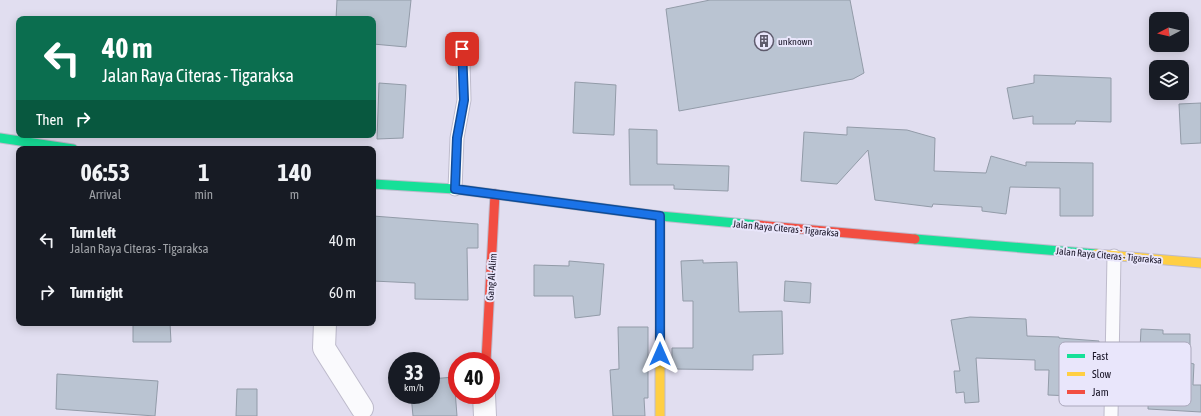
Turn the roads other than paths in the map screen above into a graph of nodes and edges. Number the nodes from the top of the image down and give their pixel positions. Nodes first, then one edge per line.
1 (460, 40) dead end
2 (0, 138) edge
3 (53, 146) edge
4 (376, 184) edge
5 (455, 189) junction
6 (495, 194) junction
7 (660, 216) junction
8 (1114, 256) junction
9 (1201, 263) edge
10 (325, 326) edge
11 (1112, 342) edge
12 (486, 352) edge
13 (484, 404) edge
14 (1111, 406) edge
15 (362, 408) dead end
16 (485, 416) edge
17 (660, 416) edge
18 (1111, 416) edge

1 - 5 lane
2 - 3 main road
4 - 5 main road, Jalan Raya Citeras - Tigaraksa
5 - 6 main road, Jalan Raya Citeras - Tigaraksa
6 - 7 main road, Jalan Raya Citeras - Tigaraksa
6 - 12 main road, Gang Al-Alim
7 - 8 main road, Jalan Raya Citeras - Tigaraksa
7 - 17 main road
8 - 9 main road, Jalan Raya Citeras - Tigaraksa
8 - 11 lane
10 - 15 street
13 - 16 street
14 - 18 lane

